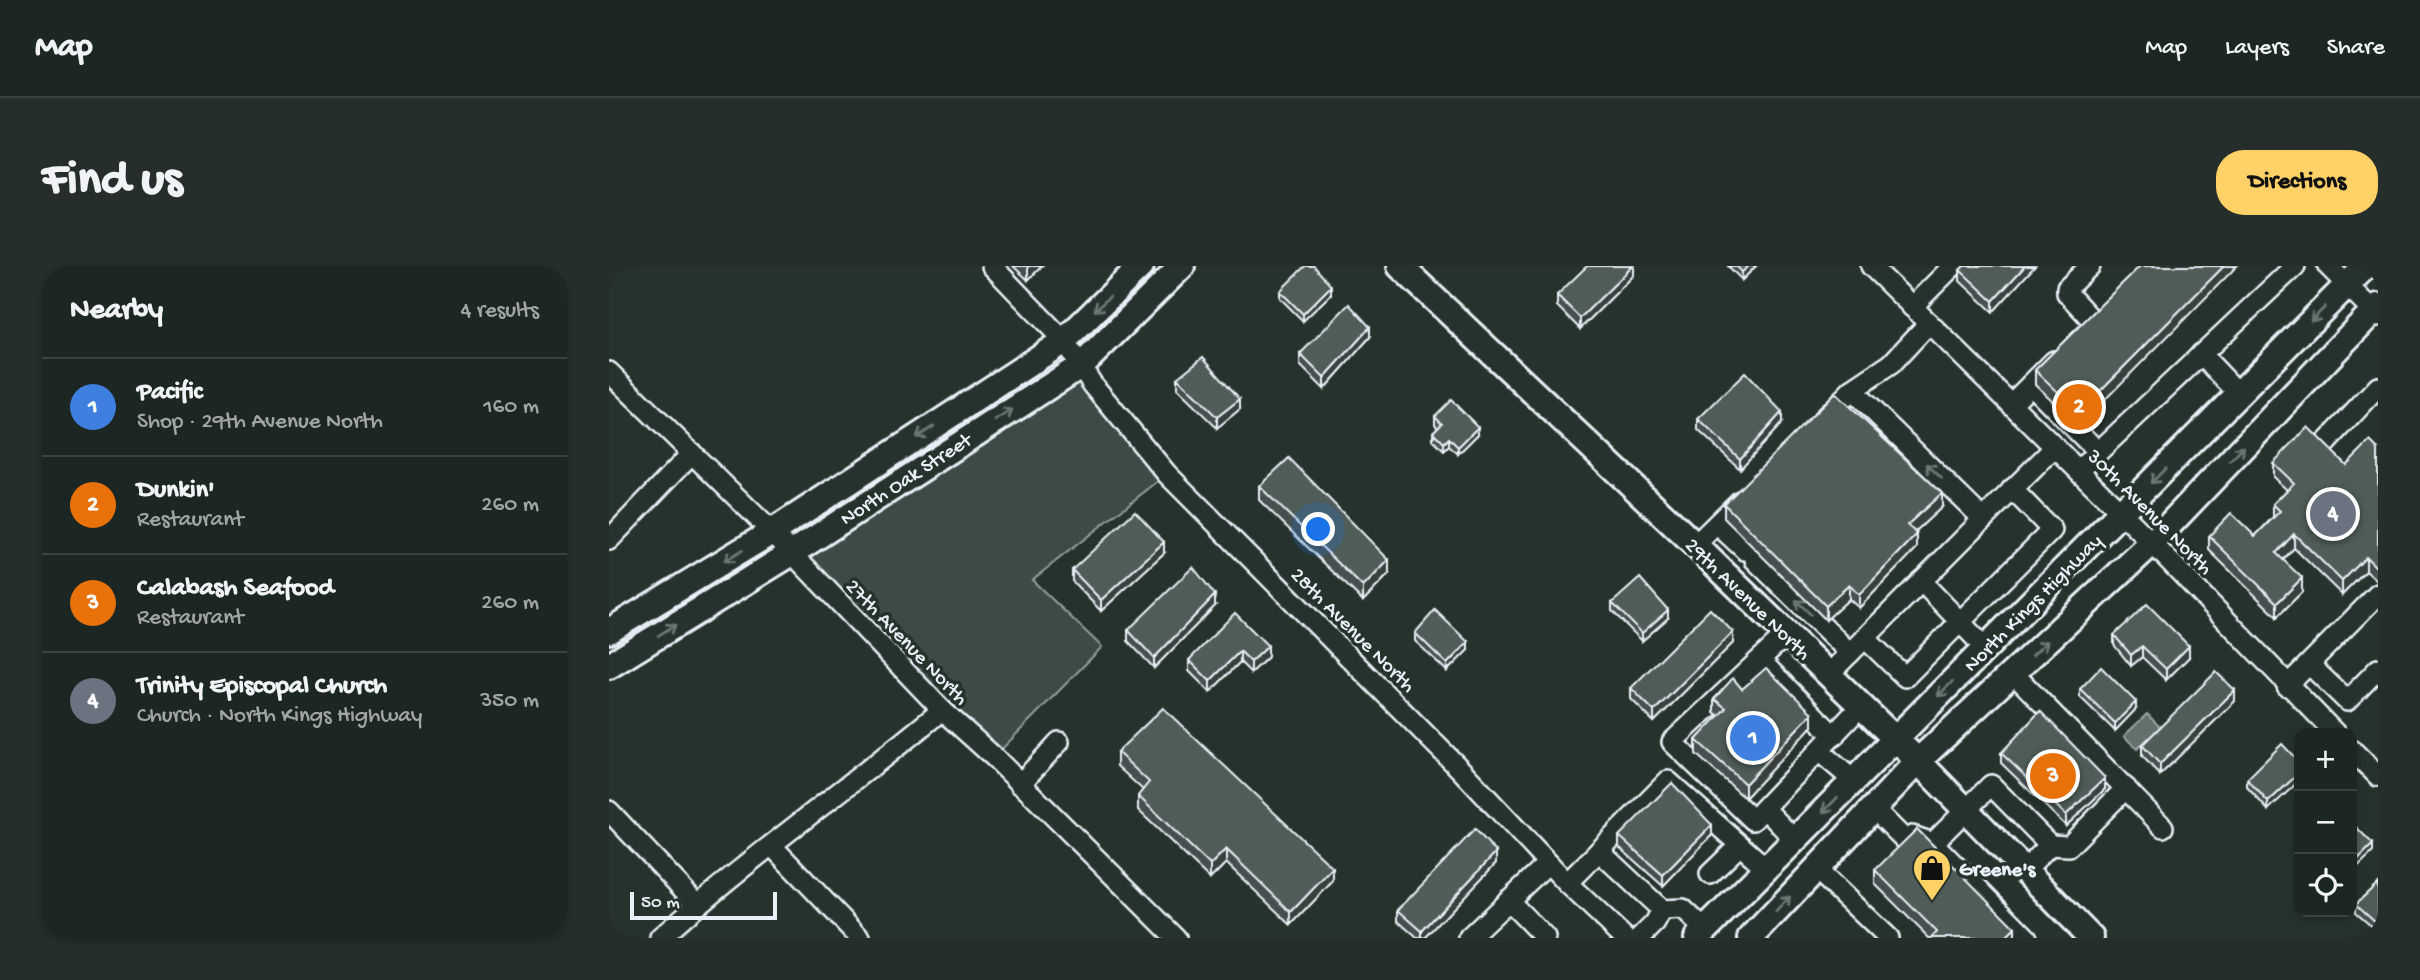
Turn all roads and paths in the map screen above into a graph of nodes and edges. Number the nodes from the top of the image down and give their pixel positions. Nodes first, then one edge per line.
1 (992, 266) edge
2 (1141, 266) edge
3 (1182, 266) edge
4 (1400, 266) edge
5 (1871, 266) edge
6 (1953, 266) edge
7 (2090, 266) edge
8 (2295, 266) edge
9 (2328, 266) edge
10 (2366, 266) edge
11 (2347, 285) junction
12 (1912, 307) junction
13 (2377, 311) edge
14 (2093, 321) edge
15 (1929, 323) junction
16 (1064, 341) junction
17 (2066, 348) edge
18 (2201, 354) junction
19 (1082, 365) junction
20 (609, 372) edge
21 (2031, 384) junction
22 (1851, 390) junction
23 (2239, 394) junction
24 (2375, 396) edge
25 (2011, 404) junction
26 (1813, 428) edge
27 (2324, 445) edge
28 (2055, 447) junction
29 (2098, 452) junction
30 (692, 453) junction
31 (2079, 470) junction
32 (1755, 486) edge
33 (2013, 489) junction
34 (2122, 513) junction
35 (1983, 519) junction
36 (1717, 524) junction
37 (772, 532) junction
38 (609, 540) edge
39 (2152, 543) junction
40 (1696, 545) junction
41 (792, 553) junction
42 (1921, 581) junction
43 (2378, 594) edge
44 (1960, 621) junction
45 (609, 631) edge
46 (1787, 634) junction
47 (1865, 638) junction
48 (1986, 649) junction
49 (1850, 653) junction
50 (1760, 660) junction
51 (2309, 664) junction
52 (609, 666) edge
53 (2378, 669) edge
54 (2013, 673) junction
55 (1828, 675) junction
56 (2287, 686) junction
57 (1861, 706) junction
58 (941, 710) junction
59 (2330, 728) edge
60 (1834, 736) junction
61 (1895, 739) junction
62 (1059, 742) dead end
63 (1820, 752) junction
64 (2357, 755) edge
65 (1918, 761) junction
66 (2378, 776) edge
67 (1854, 781) junction
68 (1020, 783) junction
69 (2126, 788) junction
70 (1873, 808) junction
71 (1765, 809) junction
72 (1965, 809) junction
73 (609, 811) edge
74 (2163, 827) dead end
75 (1795, 840) junction
76 (1906, 841) junction
77 (1933, 844) junction
78 (1741, 845) junction
79 (2050, 845) junction
80 (772, 846) junction
81 (1599, 851) junction
82 (1890, 856) edge
83 (1548, 863) junction
84 (1766, 869) junction
85 (1816, 869) junction
86 (2025, 870) junction
87 (1710, 874) dead end
88 (1567, 883) junction
89 (1508, 900) junction
90 (697, 904) junction
91 (1662, 910) junction
92 (1701, 934) edge
93 (2081, 935) edge
94 (660, 938) edge
95 (860, 938) edge
96 (1176, 938) edge
97 (1469, 938) edge
98 (1545, 938) edge
99 (1625, 938) edge
100 (1640, 938) edge
101 (1751, 938) edge
102 (1888, 938) edge
103 (2027, 938) edge

1 - 16 street, 28th Avenue North
2 -> 16 main road, North Oak Street
3 - 19 main road, North Oak Street
4 - 40 main road, 29th Avenue North
5 - 12 street, 30th Avenue North
6 - 12 street
7 - 14 street
8 - 18 street
9 - 11 street
10 - 11 main road, North Kings Highway
11 - 13 street
11 -> 23 main road, North Kings Highway
12 - 15 street, 30th Avenue North
39 -> 13 main road, North Kings Highway
15 - 22 street
15 - 25 street, 30th Avenue North
16 - 19 street, 28th Avenue North
16 -> 37 main road, North Oak Street
17 - 21 street
18 - 23 street
18 - 29 street
41 -> 19 main road, North Oak Street
19 - 83 street, 28th Avenue North
20 - 30 street, 27th Avenue North
21 - 25 street
21 - 29 street
22 - 26 street
35 -> 22 street
23 -> 34 main road, North Kings Highway
24 - 27 street
25 - 28 street, 30th Avenue North
28 - 31 street, 30th Avenue North
28 - 33 street
29 - 31 street
30 - 37 street, 27th Avenue North
30 - 38 street
31 - 34 street, 30th Avenue North
32 - 36 street
33 - 35 street
33 - 44 street
34 - 39 street, 30th Avenue North
34 - 48 main road, North Kings Highway
35 - 42 street
36 - 40 street
49 -> 36 street
37 - 41 street, 27th Avenue North
37 -> 45 main road, North Oak Street
54 -> 39 main road, North Kings Highway
39 - 56 street, 30th Avenue North
40 - 46 main road, 29th Avenue North
52 -> 41 main road, North Oak Street
41 - 58 street, 27th Avenue North
42 - 44 street
42 - 47 street
43 - 51 street
44 - 47 street
44 - 48 street
46 - 50 street
46 - 55 main road, 29th Avenue North
47 - 49 street
48 -> 61 main road, North Kings Highway
49 - 55 street
50 - 60 street
50 - 71 street
51 - 53 street
51 - 56 street
54 - 65 main road, North Kings Highway
54 - 69 street
55 - 57 main road, 29th Avenue North
56 - 59 street, 30th Avenue North
57 - 60 street
57 - 61 main road, 29th Avenue North
58 - 68 street, 27th Avenue North
58 - 80 street
60 - 63 street
61 - 65 main road, 29th Avenue North
61 - 67 main road, North Kings Highway
62 - 68 street
63 - 67 street
63 - 71 street
64 - 66 street
65 - 70 main road, North Kings Highway
65 - 72 main road, 29th Avenue North
67 -> 75 main road, North Kings Highway
68 - 96 street, 27th Avenue North
69 - 74 street
69 - 79 street
70 - 76 street
70 - 85 main road, North Kings Highway
71 - 75 street
72 - 77 street
72 - 79 street
72 - 86 main road, 29th Avenue North
73 - 90 street
75 - 84 main road, North Kings Highway
76 - 77 street
76 - 82 street
77 - 103 street
78 - 81 street
78 - 84 street
78 - 87 street
79 - 86 street
80 - 90 street
80 - 95 street
81 - 88 street
81 - 91 street
83 - 88 street, 28th Avenue North
83 - 89 street
84 - 92 main road, North Kings Highway
101 -> 85 main road, North Kings Highway
85 - 102 street
86 - 93 main road, 29th Avenue North
88 - 99 street, 28th Avenue North
89 - 97 street
89 - 98 street
90 - 94 street
91 - 92 street
91 - 100 street

